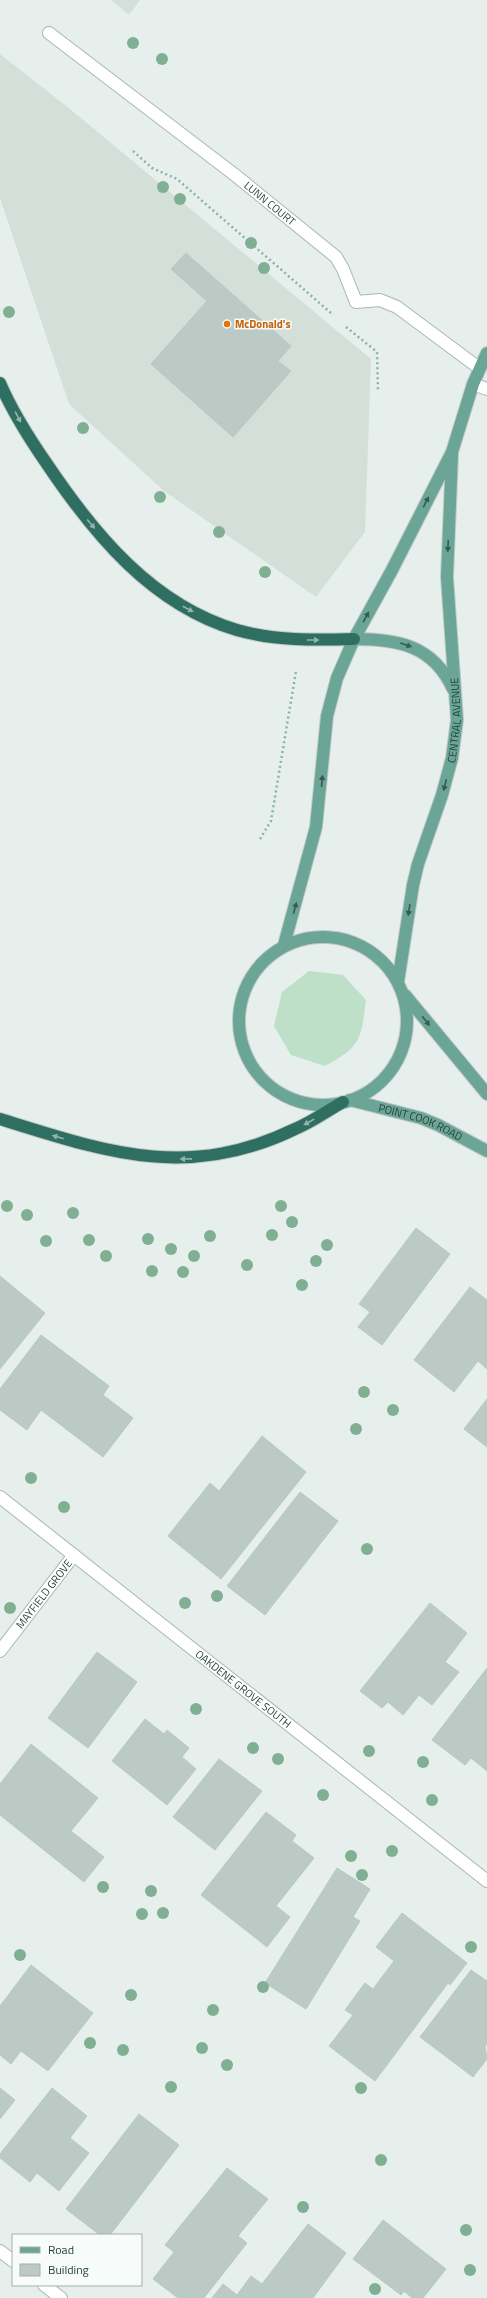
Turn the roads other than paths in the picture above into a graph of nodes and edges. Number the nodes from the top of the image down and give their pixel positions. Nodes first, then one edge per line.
1 (49, 33) dead end
2 (487, 353) edge
3 (479, 368) junction
4 (0, 383) edge
5 (473, 384) junction
6 (487, 389) edge
7 (452, 452) junction
8 (354, 639) junction
9 (457, 706) junction
10 (284, 945) junction
11 (400, 986) junction
12 (487, 1094) edge
13 (346, 1101) junction
14 (0, 1119) edge
15 (487, 1151) edge
16 (0, 1497) edge
17 (74, 1555) junction
18 (0, 1651) edge
19 (487, 1881) edge
20 (0, 2251) edge
21 (12, 2260) edge
22 (45, 2286) edge
23 (61, 2298) edge

1 - 3 street, LUNN COURT
2 - 3 main road, CENTRAL AVENUE
3 - 5 main road, CENTRAL AVENUE
4 -> 8 highway
5 - 6 street
5 - 7 main road, CENTRAL AVENUE
8 -> 7 main road, CENTRAL AVENUE
7 -> 9 main road, CENTRAL AVENUE
8 -> 9 main road
10 -> 8 main road, CENTRAL AVENUE
9 -> 11 main road, CENTRAL AVENUE
10 - 11 main road
10 - 13 main road
11 -> 12 main road
11 - 13 main road
13 -> 14 highway
13 - 15 main road, POINT COOK ROAD
16 - 17 street, OAKDENE GROVE SOUTH
17 - 18 street, MAYFIELD GROVE
17 - 19 street, OAKDENE GROVE SOUTH
20 - 21 street
22 - 23 street

